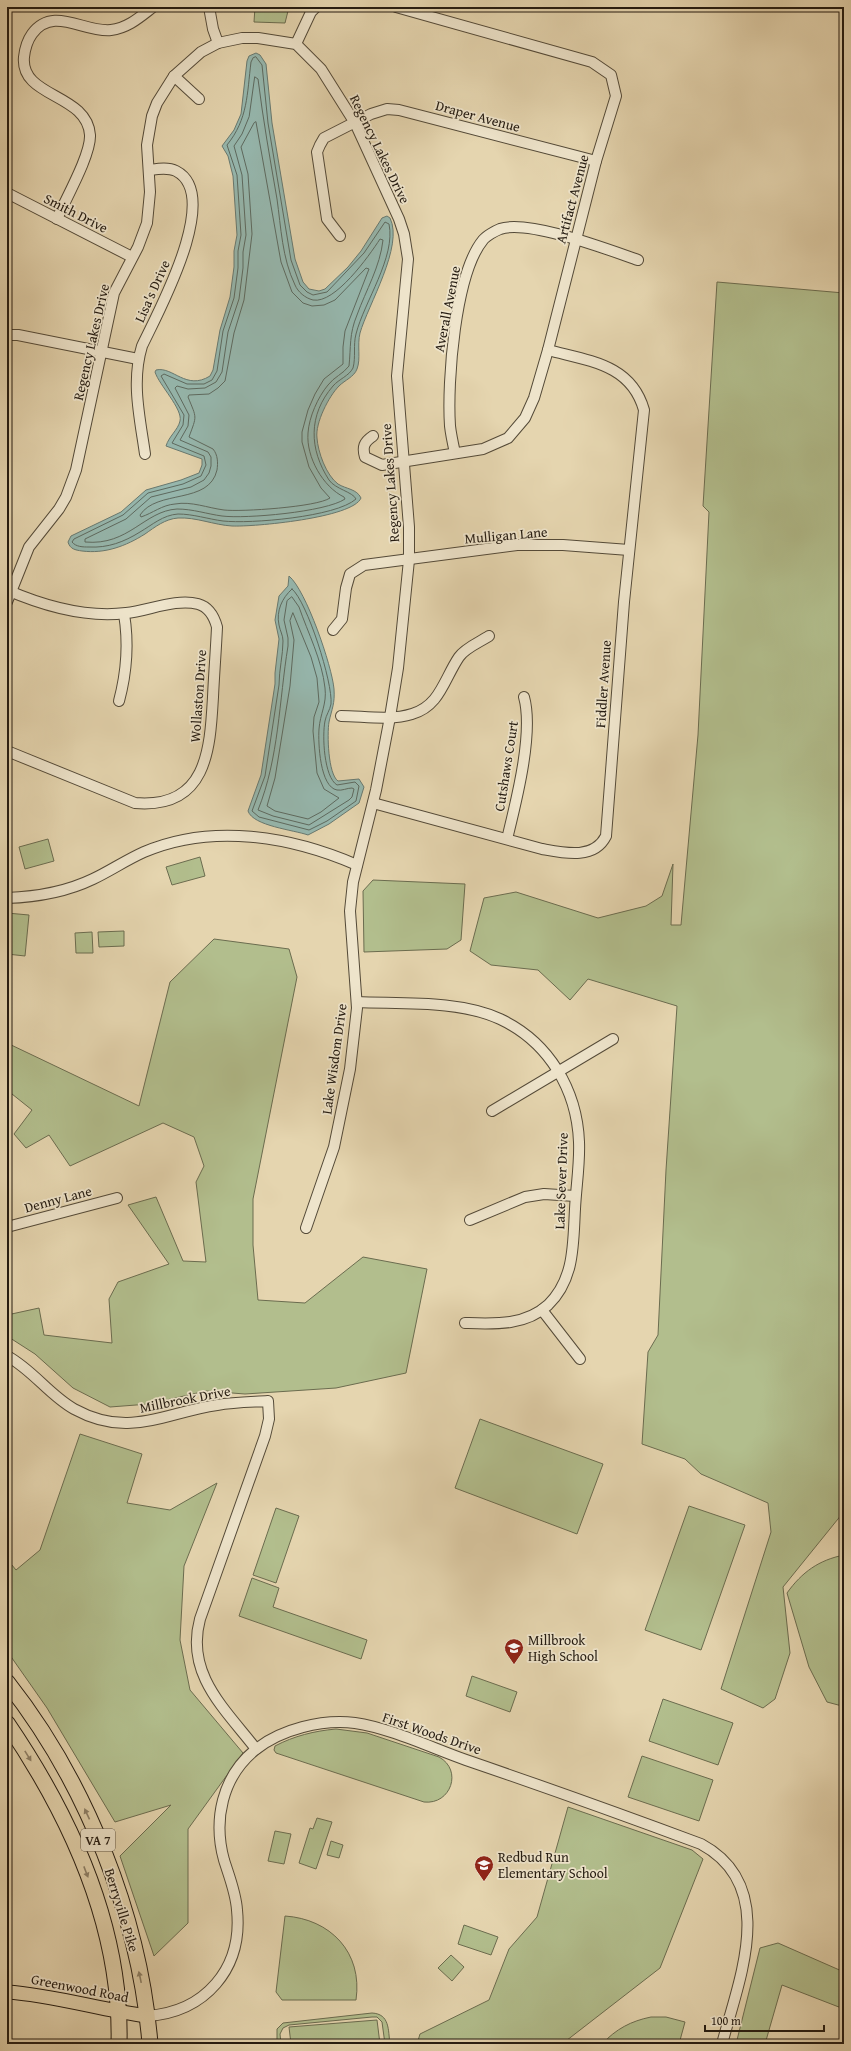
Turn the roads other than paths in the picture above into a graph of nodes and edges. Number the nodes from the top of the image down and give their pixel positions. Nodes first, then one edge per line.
1 (153, 7) edge
2 (209, 7) edge
3 (316, 7) edge
4 (396, 7) edge
5 (218, 43) junction
6 (296, 44) junction
7 (174, 76) junction
8 (199, 99) dead end
9 (355, 123) junction
10 (596, 161) junction
11 (149, 170) junction
12 (7, 193) edge
13 (56, 219) junction
14 (340, 236) dead end
15 (576, 239) junction
16 (132, 257) junction
17 (638, 260) dead end
18 (7, 334) edge
19 (548, 350) junction
20 (101, 351) junction
21 (138, 359) junction
22 (373, 436) dead end
23 (455, 453) junction
24 (145, 454) dead end
25 (403, 461) junction
26 (629, 550) junction
27 (409, 560) junction
28 (9, 591) edge
29 (7, 602) edge
30 (124, 614) junction
31 (333, 630) dead end
32 (489, 636) dead end
33 (524, 697) dead end
34 (119, 701) dead end
35 (341, 716) dead end
36 (390, 717) junction
37 (7, 751) edge
38 (373, 803) junction
39 (507, 839) junction
40 (357, 865) junction
41 (7, 898) edge
42 (357, 1002) junction
43 (613, 1039) dead end
44 (558, 1072) junction
45 (492, 1111) dead end
46 (575, 1196) junction
47 (117, 1198) dead end
48 (470, 1220) dead end
49 (7, 1226) edge
50 (306, 1228) dead end
51 (542, 1310) junction
52 (465, 1323) dead end
53 (7, 1356) edge
54 (580, 1359) dead end
55 (7, 1682) edge
56 (7, 1723) edge
57 (256, 1749) junction
58 (7, 1992) edge
59 (118, 2012) junction
60 (147, 2016) junction
61 (119, 2044) edge
62 (150, 2044) edge
63 (722, 2044) edge

1 - 13 street
2 - 5 street
3 - 6 street
4 - 10 street, Artifact Avenue
5 - 6 street, Regency Lakes Drive
5 - 7 street, Regency Lakes Drive
6 - 9 street, Regency Lakes Drive
7 - 8 street
7 - 11 street, Regency Lakes Drive
9 - 10 street, Draper Avenue
9 - 14 street, Draper Avenue
9 - 25 street, Regency Lakes Drive
10 - 15 street, Artifact Avenue
11 - 16 street, Regency Lakes Drive
11 - 21 street, Lisa's Drive
12 - 13 street, Smith Drive
13 - 16 street, Smith Drive
15 - 17 street, Averall Avenue
15 - 19 street, Artifact Avenue
15 - 23 street, Averall Avenue
16 - 20 street, Regency Lakes Drive
18 - 20 street
19 - 23 street, Artifact Avenue
19 - 26 street, Fiddler Avenue
20 - 21 street
20 - 28 street, Regency Lakes Drive
21 - 24 street, Lisa's Drive
22 - 25 street, Artifact Avenue
23 - 25 street, Artifact Avenue
25 - 27 street, Regency Lakes Drive
26 - 27 street, Mulligan Lane
26 - 39 street, Fiddler Avenue
27 - 31 street, Mulligan Lane
27 - 36 street, Regency Lakes Drive
28 - 29 street, Regency Lakes Drive
28 - 30 street, Wollaston Drive
30 - 34 street
30 - 37 street, Wollaston Drive
32 - 36 street
33 - 39 street, Cutshaws Court
35 - 36 street
36 - 38 street, Regency Lakes Drive
38 - 39 street, Fiddler Avenue
38 - 40 street, Regency Lakes Drive
40 - 41 street
40 - 42 street, Lake Wisdom Drive
42 - 44 street, Lake Sever Drive
42 - 50 street, Lake Wisdom Drive
43 - 44 street
44 - 45 street
44 - 46 street, Lake Sever Drive
46 - 48 street
46 - 51 street, Lake Sever Drive
47 - 49 street, Denny Lane
51 - 52 street, Lake Sever Drive
51 - 54 street
53 - 57 street, Millbrook Drive
60 -> 55 highway, Berryville Pike / VA 7
56 -> 59 highway, Berryville Pike / VA 7
57 - 60 street, First Woods Drive
57 - 63 street, First Woods Drive
58 - 59 main road, Greenwood Road
59 - 60 main road, Greenwood Road
59 - 61 highway, Berryville Pike / VA 7
60 - 62 highway, Berryville Pike / VA 7

